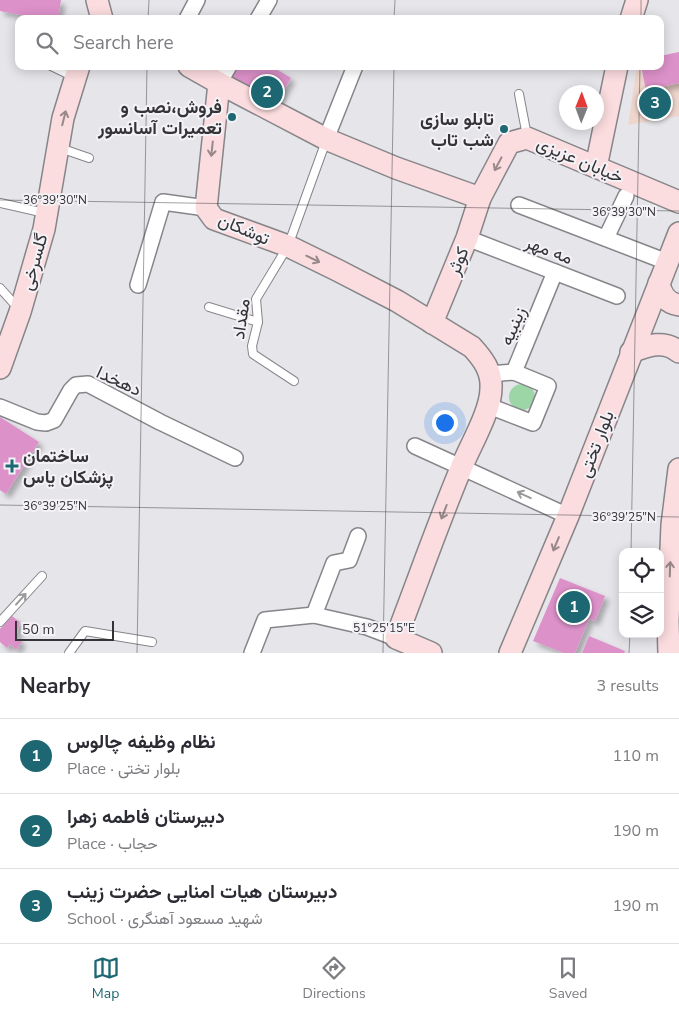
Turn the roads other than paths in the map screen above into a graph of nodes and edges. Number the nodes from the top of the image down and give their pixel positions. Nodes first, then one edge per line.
1 (97, 0) edge
2 (197, 0) edge
3 (269, 0) edge
4 (637, 0) edge
5 (101, 15) edge
6 (189, 15) edge
7 (260, 15) edge
8 (632, 15) edge
9 (205, 70) edge
10 (353, 70) edge
11 (616, 70) edge
12 (77, 72) edge
13 (224, 75) edge
14 (519, 94) dead end
15 (527, 138) junction
16 (326, 139) junction
17 (58, 147) junction
18 (89, 158) dead end
19 (596, 167) junction
20 (626, 196) dead end
21 (480, 198) junction
22 (679, 202) edge
23 (0, 203) edge
24 (519, 205) dead end
25 (206, 208) junction
26 (47, 214) junction
27 (679, 233) edge
28 (467, 238) junction
29 (606, 238) junction
30 (288, 246) junction
31 (667, 262) junction
32 (555, 272) junction
33 (658, 283) junction
34 (138, 285) dead end
35 (0, 288) edge
36 (617, 296) dead end
37 (679, 305) edge
38 (209, 307) dead end
39 (20, 312) junction
40 (258, 322) junction
41 (432, 323) junction
42 (632, 352) junction
43 (679, 352) edge
44 (0, 368) edge
45 (514, 372) junction
46 (490, 374) junction
47 (294, 381) dead end
48 (489, 406) junction
49 (0, 407) edge
50 (415, 446) dead end
51 (235, 458) dead end
52 (462, 466) junction
53 (679, 469) edge
54 (568, 516) junction
55 (358, 536) dead end
56 (42, 576) dead end
57 (314, 615) junction
58 (0, 622) edge
59 (396, 638) junction
60 (152, 642) dead end
61 (69, 653) edge
62 (252, 653) edge
63 (431, 653) edge
64 (510, 653) edge
65 (669, 653) edge

1 - 5 street
2 - 6 street
3 - 7 street
4 - 8 street
9 - 13 street
10 - 16 street
11 - 19 street
17 -> 12 street, گلسرخی
13 - 16 street
13 -> 25 street, توشکان
14 - 15 lane
15 - 19 street, خیابان عزیزی
15 -> 21 street, خیابان عزیزی
16 - 21 street
16 - 30 lane, مقداد
17 - 18 lane
17 - 26 street, گلسرخی
19 - 22 street, خیابان عزیزی
20 - 29 street
21 - 28 street, کوثر
23 - 26 lane
24 - 29 street
25 - 30 street, توشکان
25 - 34 street
26 - 39 street, گلسرخی
27 - 31 street, بلوار تختی
28 - 32 street, مه مهر
28 - 41 street, کوثر
29 - 31 street
30 - 40 lane, مقداد
30 -> 41 street, توشکان
31 - 33 street, بلوار تختی
32 - 36 street, مه مهر
32 - 45 street, زینبیه
33 - 37 street
33 - 42 street, بلوار تختی
35 - 39 lane
38 - 40 lane
39 - 44 street, گلسرخی
40 - 47 lane, مقداد
41 - 46 street, توشکان
42 - 43 street
42 - 54 street, بلوار تختی
45 - 46 street, زینبیه
45 - 48 street
46 - 48 street
48 - 52 street
49 - 51 street, دهخدا
50 - 52 street
54 -> 52 street
52 -> 59 street
65 -> 53 street
54 -> 64 street, بلوار تختی
55 - 57 street
58 -> 56 lane
57 - 59 street
57 - 62 street
59 - 63 street
60 - 61 lane

